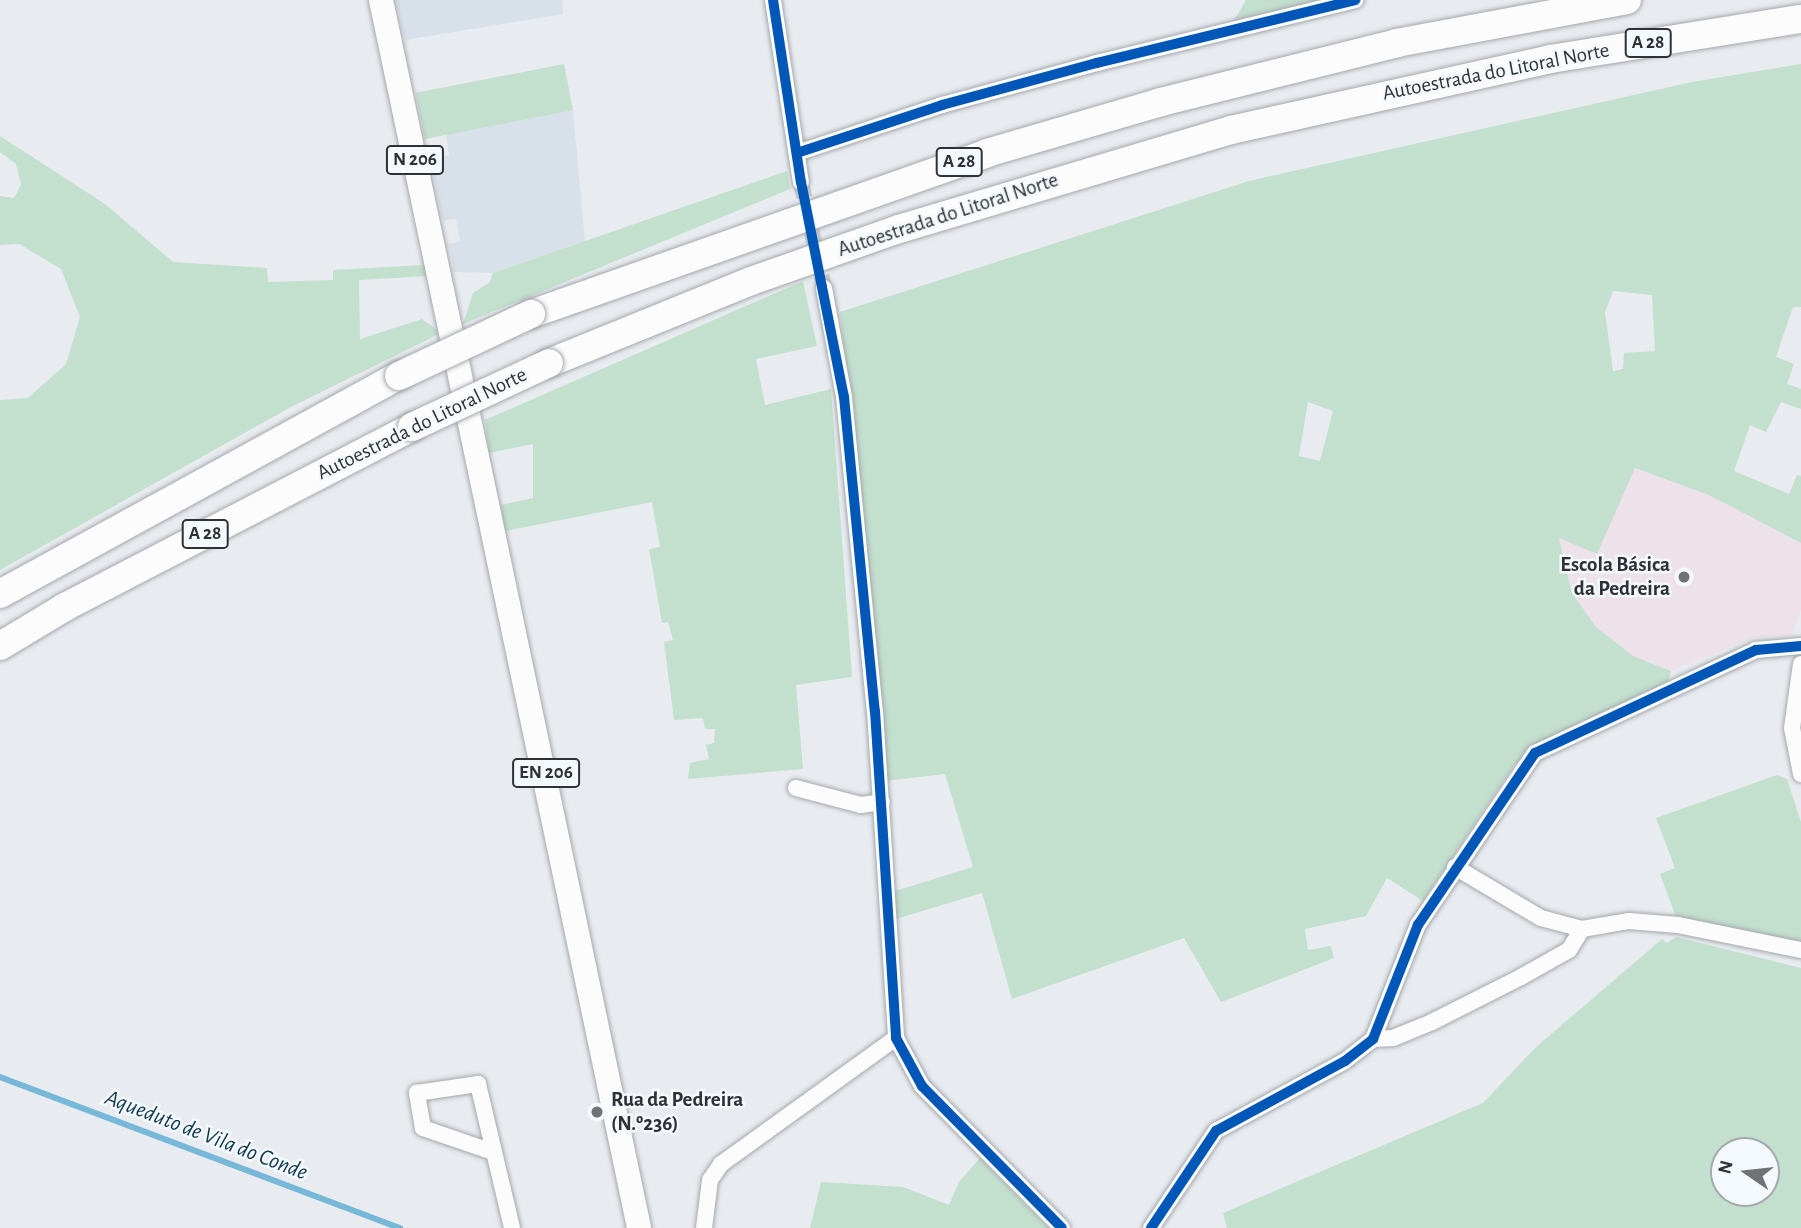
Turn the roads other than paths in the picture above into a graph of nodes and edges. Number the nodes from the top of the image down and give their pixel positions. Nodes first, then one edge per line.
1 (381, 0) edge
2 (772, 0) edge
3 (1355, 0) edge
4 (1627, 0) edge
5 (1801, 19) edge
6 (797, 153) junction
7 (802, 182) tunnel mouth
8 (824, 288) tunnel mouth
9 (449, 319) joint
10 (0, 594) edge
11 (0, 646) edge
12 (1801, 646) edge
13 (1801, 664) edge
14 (1801, 774) edge
15 (796, 788) dead end
16 (882, 802) junction
17 (1455, 867) junction
18 (1582, 929) junction
19 (1801, 950) edge
20 (897, 1038) junction
21 (1373, 1039) junction
22 (490, 1151) junction
23 (512, 1228) edge
24 (639, 1228) edge
25 (704, 1228) edge
26 (1062, 1228) edge
27 (1151, 1228) edge

1 - 9 main road, N 206
2 - 6 street
3 - 6 street
4 - 10 highway, Autoestrada do Litoral Norte / A 28, bridge
5 - 11 highway, Autoestrada do Litoral Norte / A 28, bridge
6 - 7 street
8 - 16 street
9 - 24 main road, EN 206
12 - 17 street
13 - 14 street
15 - 16 street
16 - 20 street
17 - 18 street
17 - 21 street
18 - 19 street
18 - 21 street
20 - 25 street
20 - 26 street
21 - 27 street
22 - 22 street
22 - 23 street

